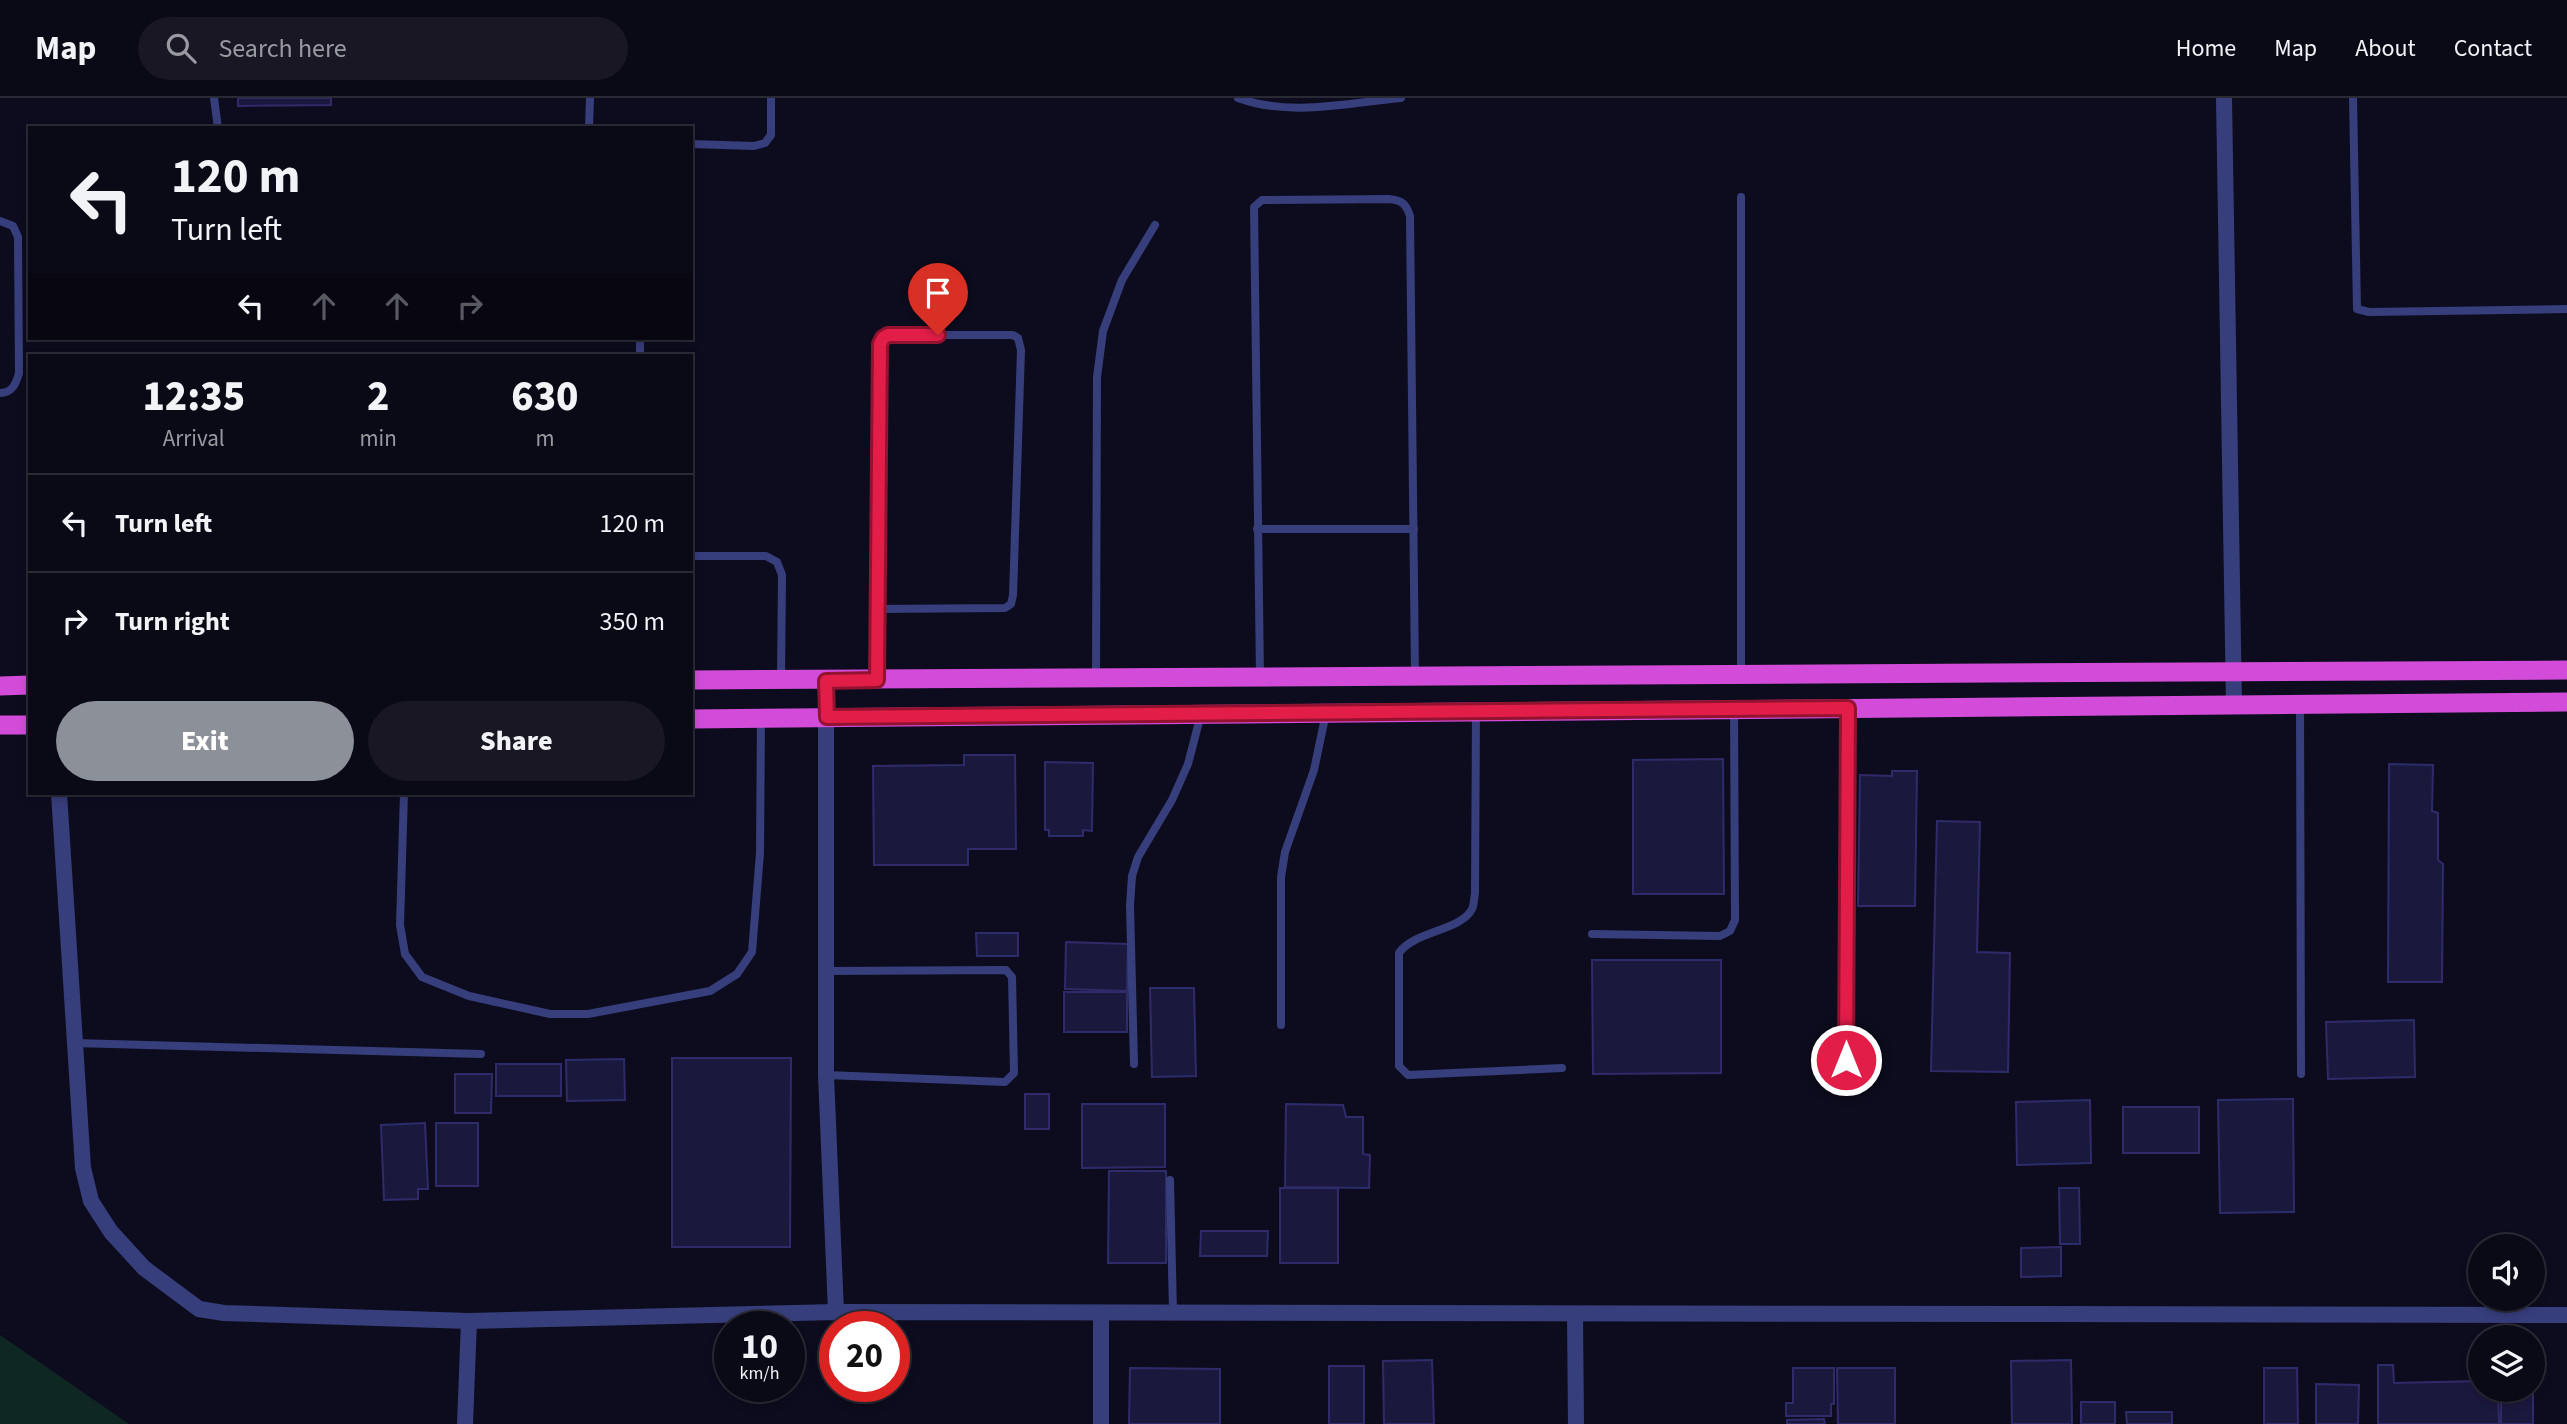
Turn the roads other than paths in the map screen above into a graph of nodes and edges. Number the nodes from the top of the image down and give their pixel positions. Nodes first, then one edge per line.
1 (214, 98) edge
2 (590, 98) edge
3 (771, 98) edge
4 (1238, 98) edge
5 (1401, 98) edge
6 (2224, 98) edge
7 (2353, 98) edge
8 (218, 126) edge
9 (589, 126) edge
10 (693, 144) edge
11 (1741, 197) dead end
12 (0, 221) edge
13 (1155, 225) dead end
14 (2567, 309) edge
15 (0, 393) edge
16 (1258, 529) junction
17 (1414, 530) junction
18 (693, 556) edge
19 (877, 609) junction
20 (2567, 670) edge
21 (2235, 673) junction
22 (1741, 674) junction
23 (1415, 677) junction
24 (1260, 678) junction
25 (1096, 679) junction
26 (693, 680) edge
27 (877, 680) junction
28 (781, 681) junction
29 (826, 681) junction
30 (28, 685) edge
31 (0, 686) edge
32 (2567, 702) edge
33 (2300, 704) junction
34 (2234, 705) junction
35 (1848, 708) junction
36 (1734, 709) junction
37 (1476, 712) junction
38 (1325, 713) junction
39 (1201, 714) junction
40 (827, 717) junction
41 (761, 718) junction
42 (693, 719) edge
43 (0, 725) edge
44 (28, 725) edge
45 (59, 795) edge
46 (404, 795) edge
47 (1592, 934) dead end
48 (826, 971) junction
49 (1281, 1025) dead end
50 (74, 1044) junction
51 (481, 1054) dead end
52 (1846, 1060) dead end
53 (1134, 1064) dead end
54 (1562, 1068) dead end
55 (2301, 1074) dead end
56 (826, 1075) junction
57 (1170, 1180) dead end
58 (819, 1311) edge
59 (836, 1311) edge
60 (910, 1312) edge
61 (1101, 1313) junction
62 (1173, 1313) junction
63 (1575, 1314) junction
64 (2567, 1315) edge
65 (469, 1321) junction
66 (466, 1424) edge
67 (1101, 1424) edge
68 (1576, 1424) edge

1 - 8 lane
2 - 9 lane
3 - 10 lane
4 - 5 lane
6 - 21 street
7 - 14 lane
11 - 22 lane
12 - 15 lane
13 - 25 lane
16 - 17 lane
16 - 17 lane
16 - 24 lane
17 - 23 lane
18 - 28 lane
19 - 19 lane
19 - 27 lane
20 - 21 highway
21 - 22 highway
21 - 34 street
22 - 23 highway
23 - 24 highway
24 - 25 highway
25 - 27 highway
26 - 28 highway
27 - 29 highway
28 - 29 highway
29 - 40 street
30 - 31 highway
32 - 33 highway
33 - 34 highway
33 - 55 lane
34 - 35 highway
35 - 36 highway
35 - 52 lane
36 - 37 highway
36 - 47 lane
37 - 38 highway
37 - 54 lane
38 - 39 highway
38 - 49 lane
39 - 40 highway
39 - 53 lane
40 - 41 highway
40 - 48 street
41 - 42 highway
41 - 46 lane
43 - 44 highway
45 - 50 street
48 - 56 street
48 - 56 lane
50 - 51 lane
50 - 65 street
56 - 59 street
57 - 62 lane
58 - 65 street
60 - 61 street
61 - 62 street
61 - 67 street
62 - 63 street
63 - 64 street
63 - 68 street
65 - 66 street

